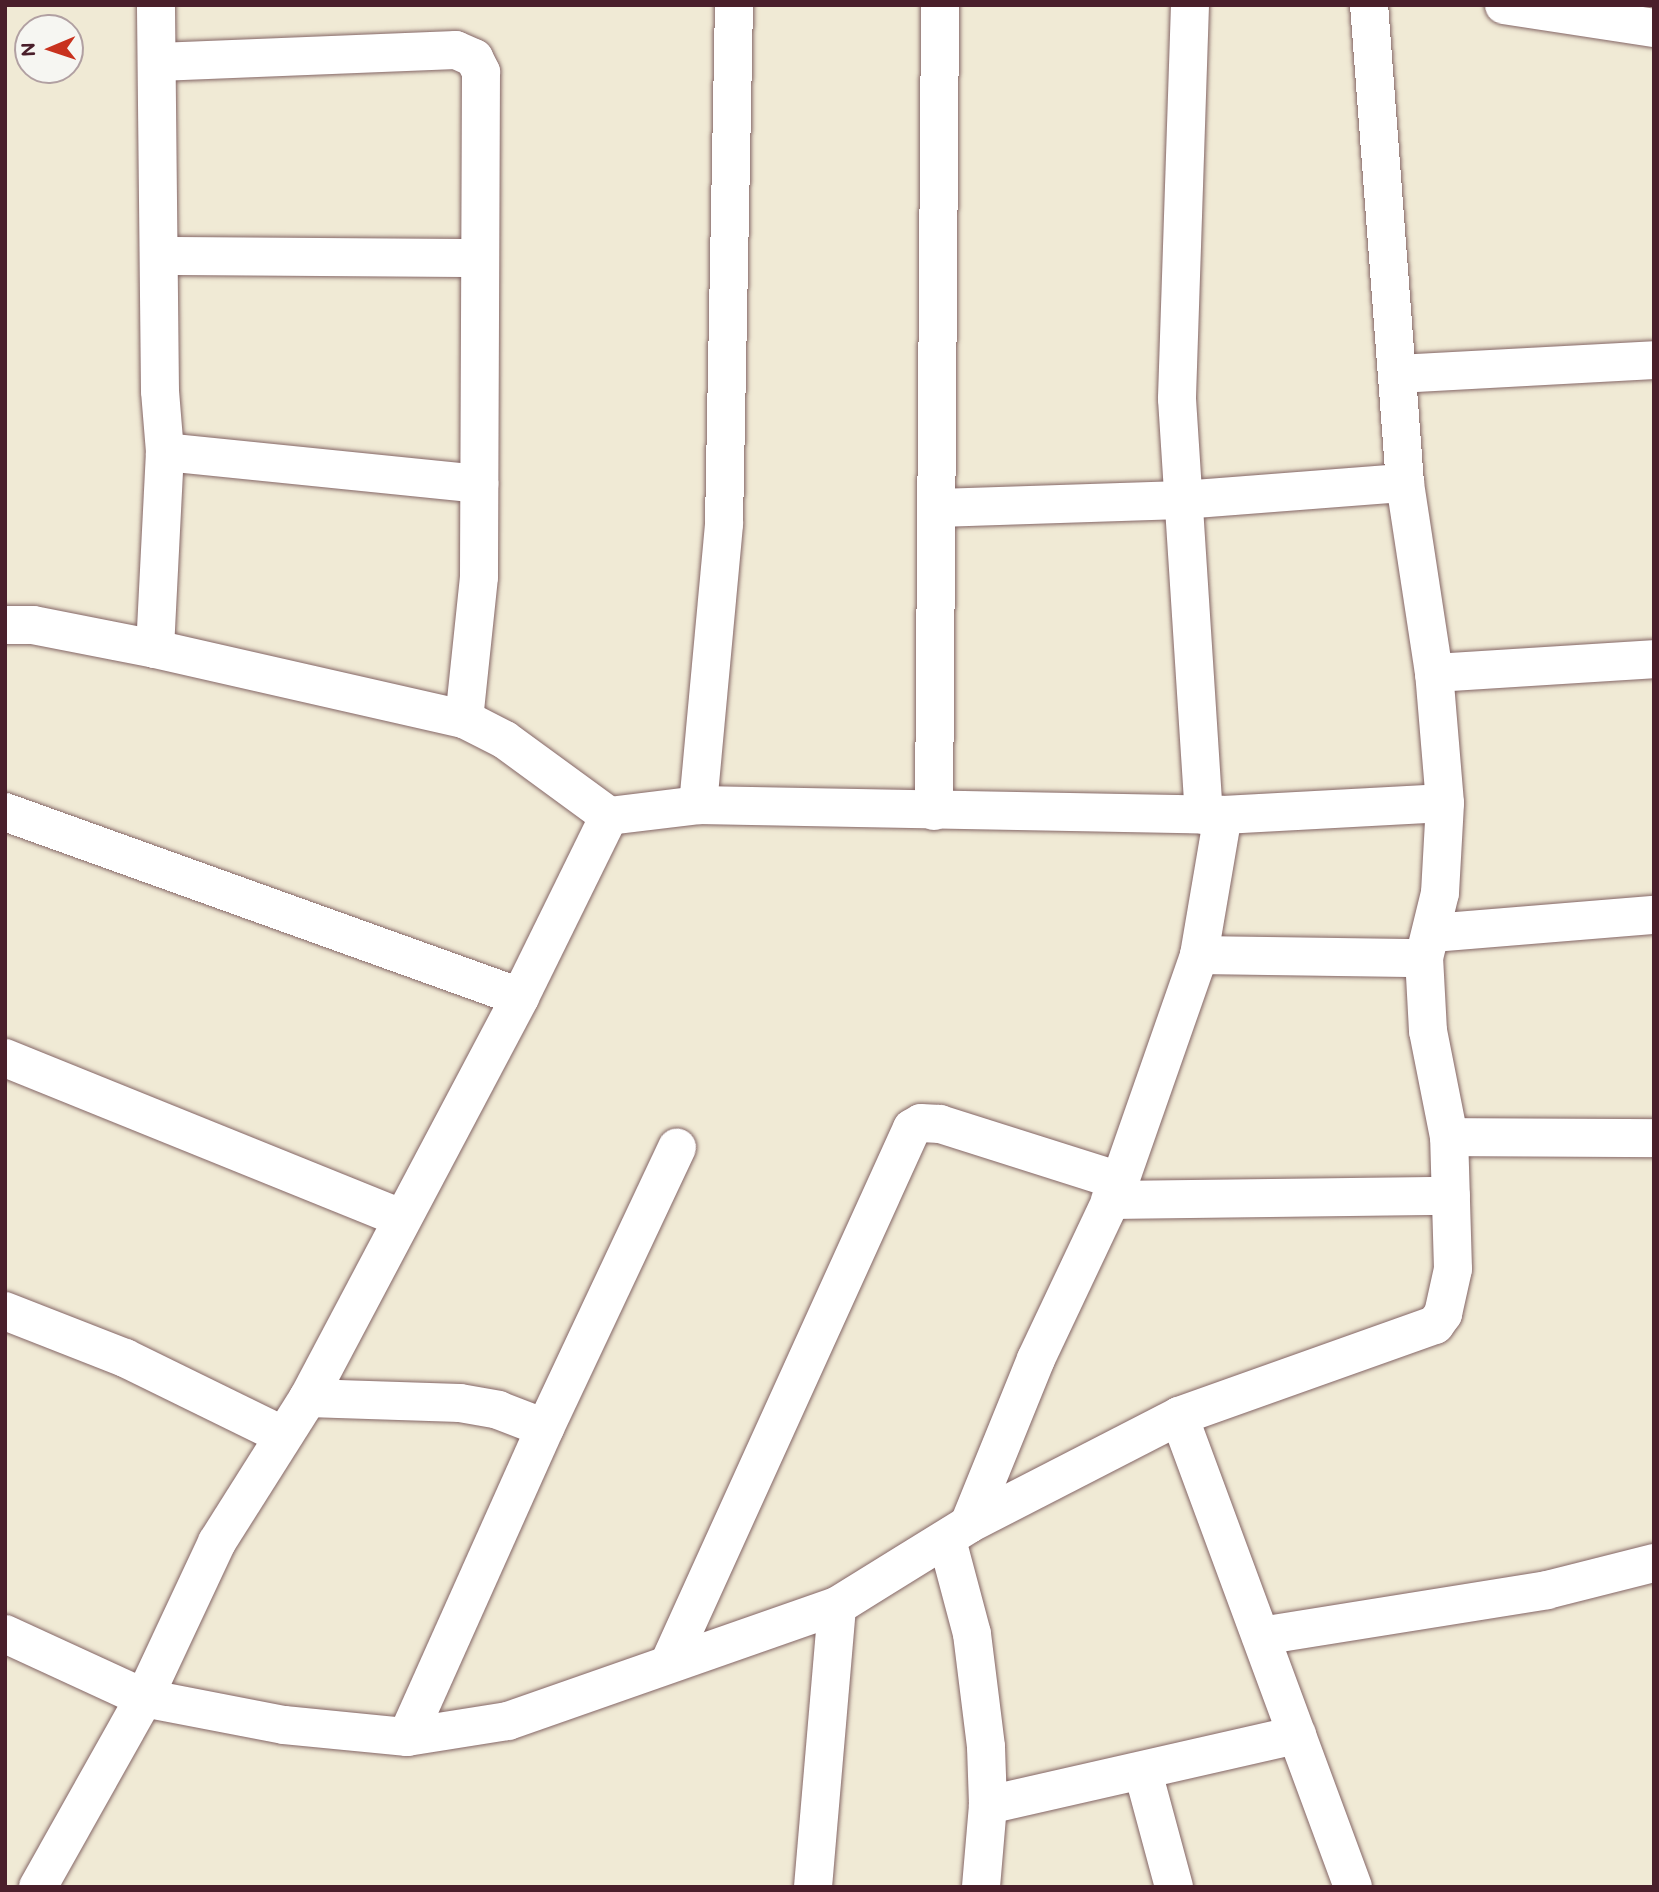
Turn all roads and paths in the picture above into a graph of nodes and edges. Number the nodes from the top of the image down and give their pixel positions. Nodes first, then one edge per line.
1 (156, 5) edge
2 (734, 5) edge
3 (940, 5) edge
4 (1190, 5) edge
5 (1369, 5) edge
6 (1504, 5) edge
7 (1654, 28) edge
8 (158, 62) junction
9 (160, 256) junction
10 (480, 258) junction
11 (1654, 360) edge
12 (1398, 374) junction
13 (165, 452) junction
14 (1405, 483) junction
15 (479, 484) junction
16 (1182, 500) junction
17 (938, 508) junction
18 (5, 625) edge
19 (155, 649) junction
20 (1654, 659) edge
21 (1434, 673) junction
22 (464, 719) junction
23 (1445, 803) junction
24 (698, 805) junction
25 (934, 811) junction
26 (5, 812) edge
27 (1214, 815) junction
28 (609, 816) junction
29 (1654, 915) edge
30 (1428, 945) junction
31 (1199, 955) junction
32 (520, 996) junction
33 (5, 1058) edge
34 (1449, 1137) junction
35 (1654, 1138) edge
36 (677, 1148) dead end
37 (1115, 1190) junction
38 (1451, 1196) junction
39 (401, 1218) junction
40 (5, 1311) edge
41 (307, 1398) junction
42 (1179, 1416) junction
43 (545, 1427) junction
44 (282, 1436) junction
45 (958, 1532) junction
46 (1654, 1563) edge
47 (837, 1606) junction
48 (5, 1634) edge
49 (1261, 1636) junction
50 (670, 1661) junction
51 (144, 1698) junction
52 (1297, 1735) junction
53 (408, 1737) junction
54 (1143, 1772) junction
55 (988, 1805) junction
56 (38, 1887) edge
57 (813, 1887) edge
58 (981, 1887) edge
59 (1174, 1887) edge
60 (1353, 1887) edge

1 - 8 street
2 - 24 street
3 - 17 street
4 - 16 street
5 - 12 street
6 - 7 street
8 - 9 street
8 - 10 street
9 - 10 street
9 - 13 street
10 - 15 street
11 - 12 street
12 - 14 street
13 - 15 street
13 - 19 street
14 - 16 street
14 - 21 street
15 - 22 street
16 - 17 street
16 - 27 street
17 - 25 street
18 - 19 street
19 - 22 street
20 - 21 street
21 - 23 street
22 - 28 street
23 - 27 street
23 - 30 street
24 - 25 street
24 - 28 street
25 - 27 street
26 - 32 street
27 - 31 street
28 - 32 street
29 - 30 street
30 - 31 street
30 - 34 street
31 - 37 street
32 - 39 street
33 - 39 street
34 - 35 street
34 - 38 street
36 - 43 street
37 - 38 street
37 - 45 street
37 - 50 street
38 - 42 street
39 - 41 street
40 - 44 street
41 - 43 street
41 - 44 street
42 - 45 street
42 - 49 street
43 - 53 street
44 - 51 street
45 - 47 street
45 - 55 street
46 - 49 street
47 - 50 street
47 - 57 street
48 - 51 street
49 - 52 street
50 - 53 street
51 - 53 street
51 - 56 street
52 - 54 street
52 - 60 street
54 - 55 street
54 - 59 street
55 - 58 street

